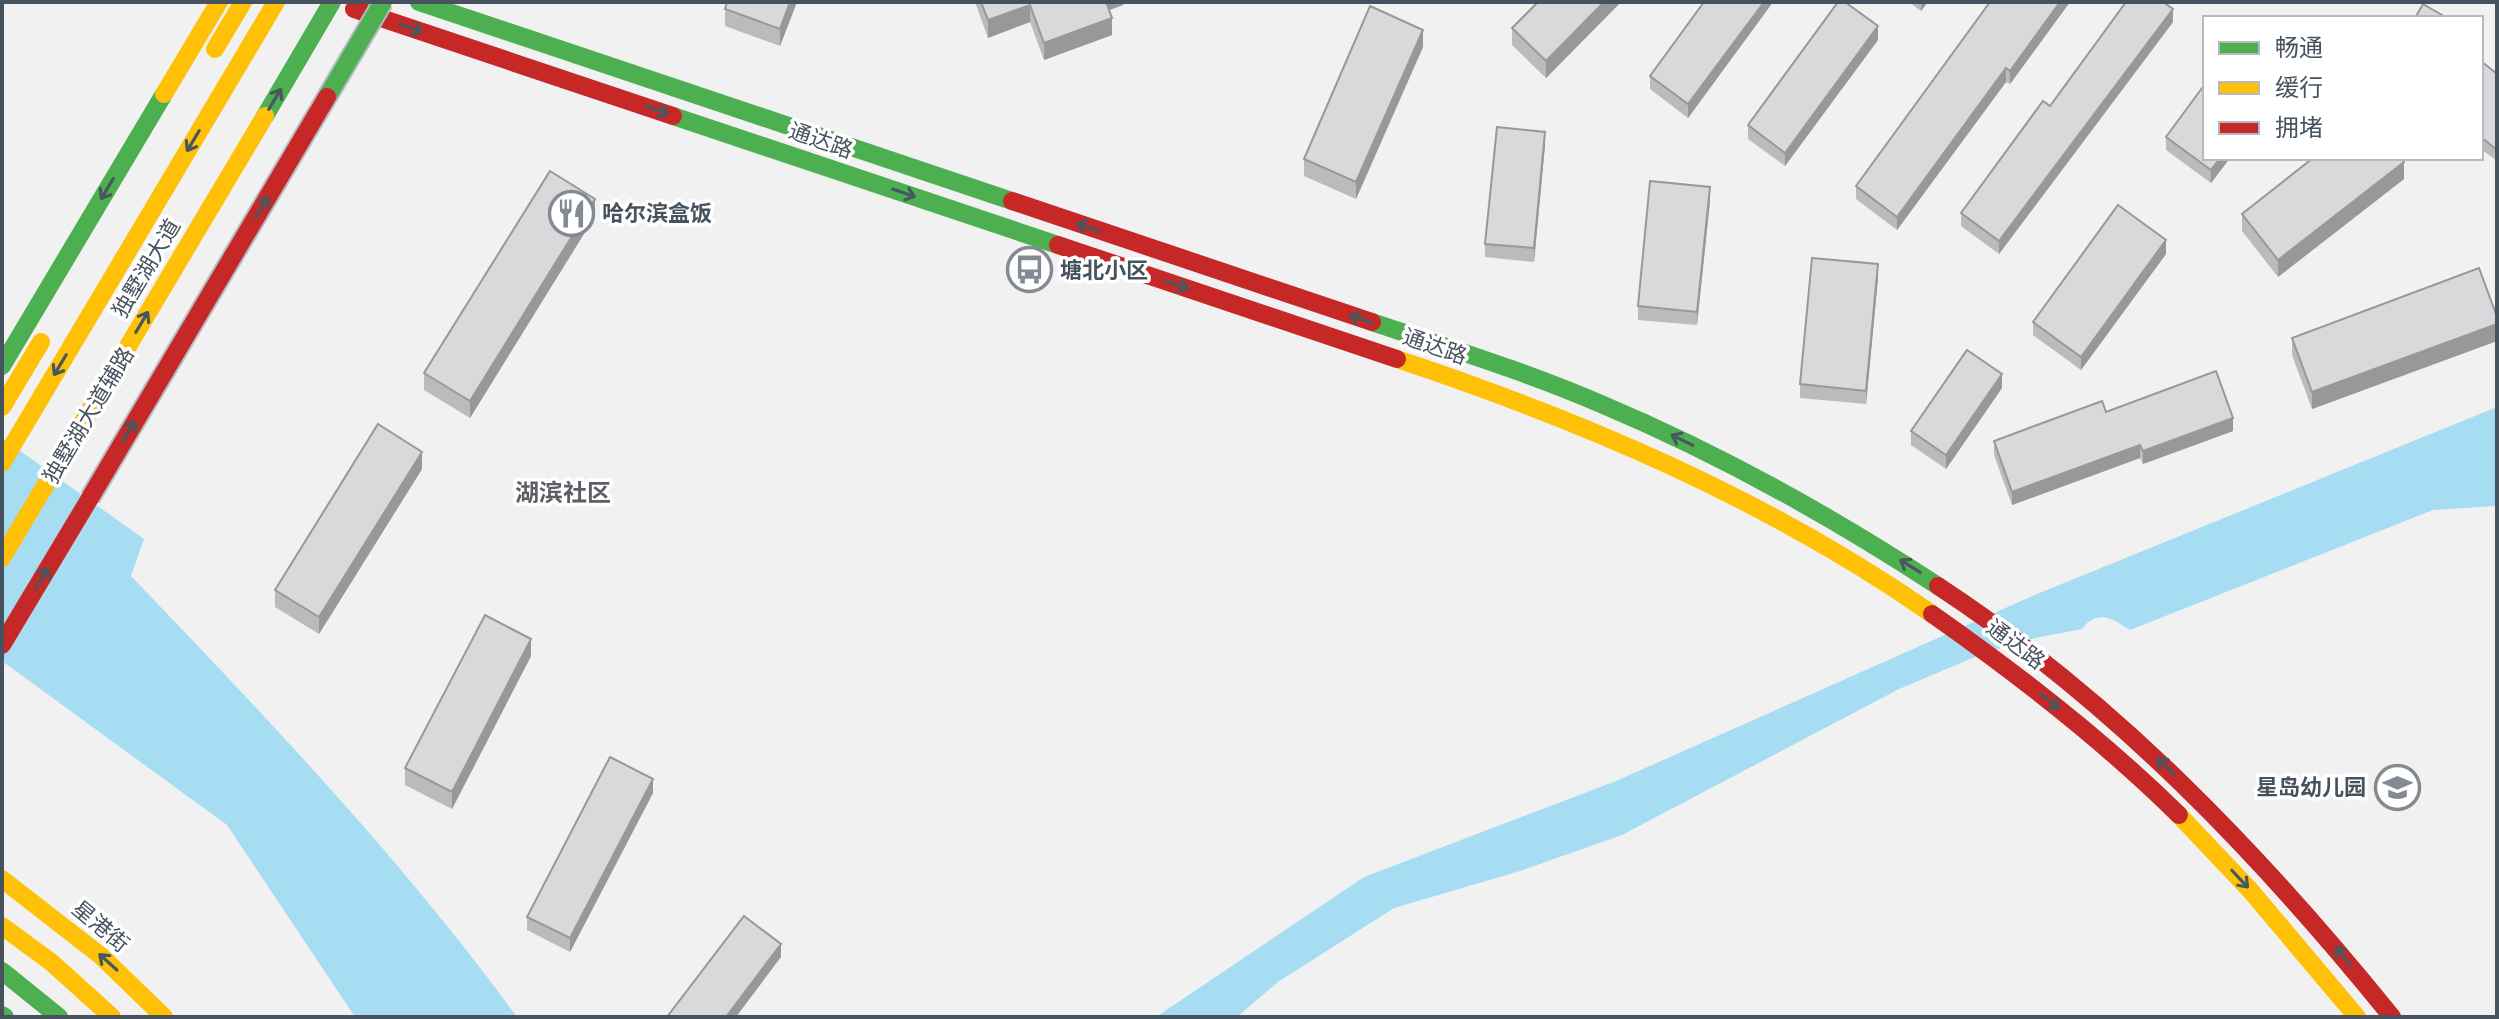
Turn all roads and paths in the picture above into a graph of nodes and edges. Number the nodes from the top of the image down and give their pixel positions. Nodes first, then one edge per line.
1 (219, 2) edge
2 (243, 2) edge
3 (276, 2) edge
4 (335, 2) edge
5 (383, 2) edge
6 (419, 2) edge
7 (360, 6) edge
8 (202, 70) dead end
9 (265, 165) dead end
10 (48, 329) dead end
11 (2, 366) edge
12 (5, 402) edge
13 (2, 463) edge
14 (2, 558) edge
15 (2, 645) edge
16 (2, 879) edge
17 (2, 926) edge
18 (2, 971) edge
19 (59, 1017) edge
20 (112, 1017) edge
21 (164, 1017) edge
22 (2357, 1017) edge
23 (2392, 1017) edge

1 -> 11 main road
2 - 8 main road
3 -> 13 main road, 独墅湖大道
4 - 7 main road, 通达路
14 -> 4 main road, 独墅湖大道
15 -> 5 main road, bridge
23 -> 6 main road, 通达路
7 - 9 main road
7 -> 22 main road, 通达路
10 - 12 main road
21 -> 16 main road, 星港街
17 - 20 main road
18 - 19 main road

